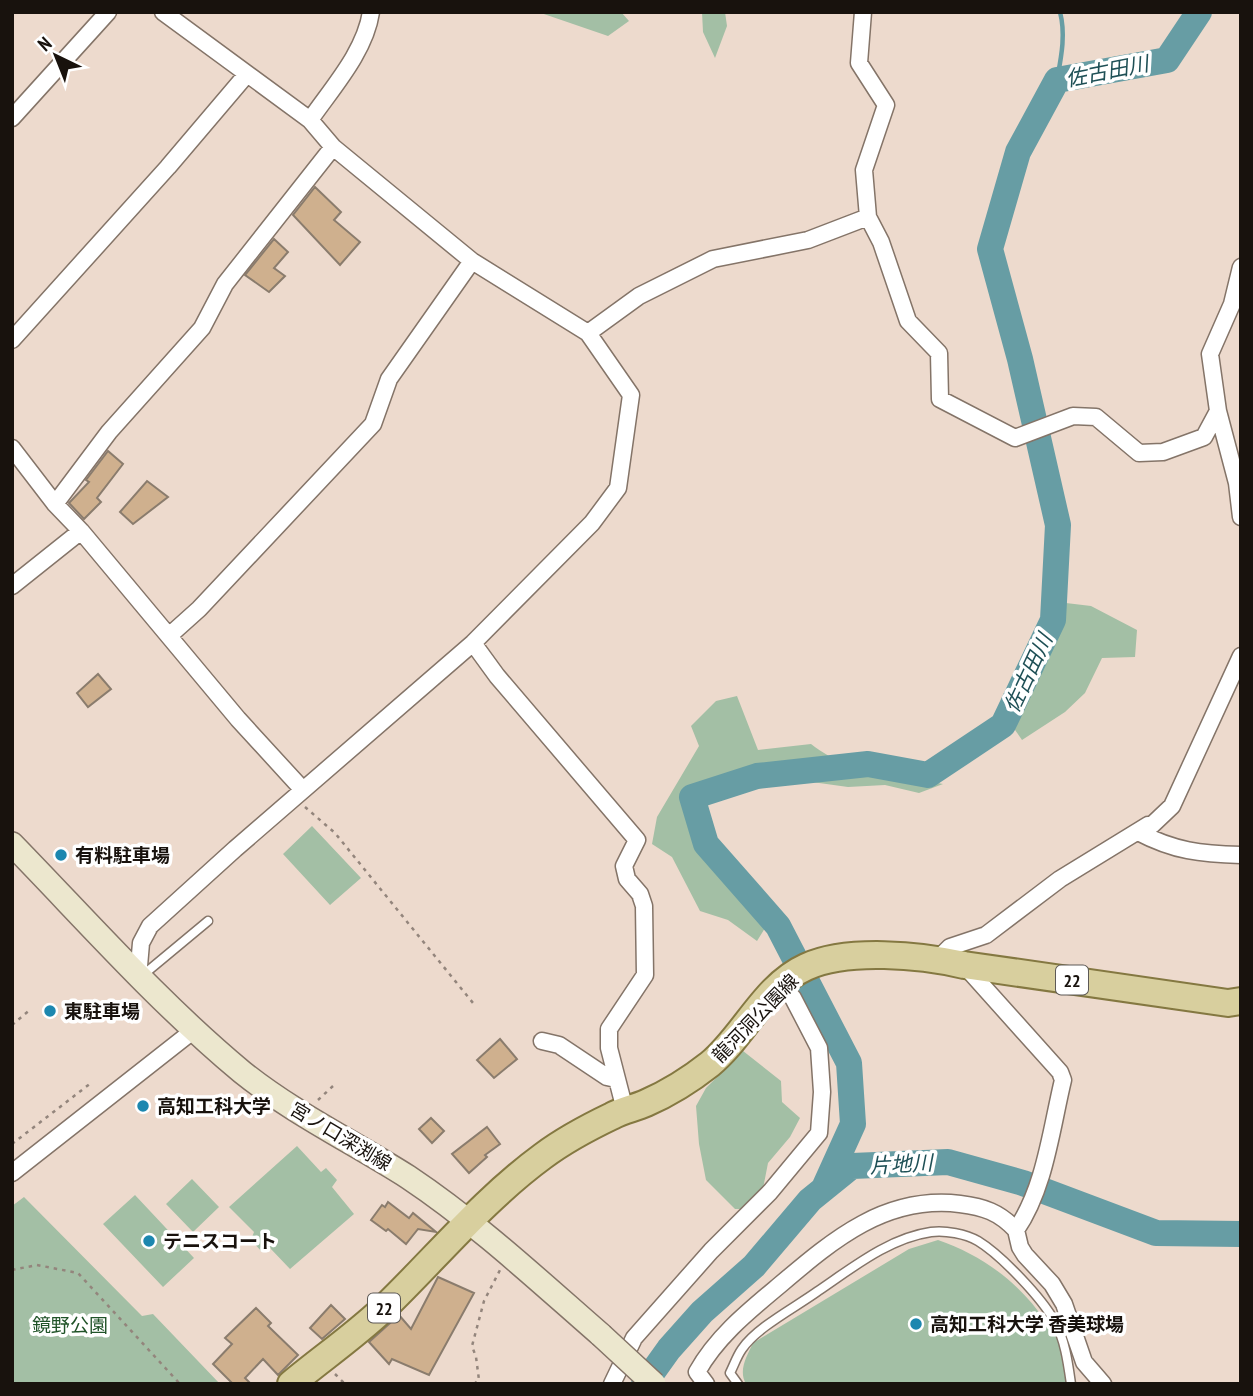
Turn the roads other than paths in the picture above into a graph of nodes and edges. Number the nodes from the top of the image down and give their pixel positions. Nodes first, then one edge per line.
1 (108, 12) edge
2 (163, 12) edge
3 (371, 12) edge
4 (863, 12) edge
5 (247, 74) junction
6 (12, 118) edge
7 (310, 120) junction
8 (334, 147) junction
9 (868, 216) junction
10 (472, 261) junction
11 (1241, 267) edge
12 (588, 333) junction
13 (12, 340) edge
14 (1218, 411) junction
15 (12, 448) edge
16 (55, 504) junction
17 (1241, 517) edge
18 (81, 531) junction
19 (12, 586) edge
20 (170, 635) junction
21 (473, 643) junction
22 (1241, 656) edge
23 (299, 794) junction
24 (1138, 832) junction
25 (12, 844) edge
26 (1241, 855) edge
27 (208, 921) dead end
28 (951, 962) junction
29 (141, 977) junction
30 (785, 981) junction
31 (1241, 1001) edge
32 (194, 1030) junction
33 (542, 1041) dead end
34 (616, 1079) junction
35 (625, 1110) junction
36 (12, 1173) edge
37 (468, 1222) junction
38 (1016, 1230) junction
39 (1071, 1346) junction
40 (291, 1384) edge
41 (612, 1384) edge
42 (654, 1384) edge
43 (706, 1384) edge
44 (738, 1384) edge
45 (1071, 1384) edge
46 (1103, 1384) edge

1 - 6 street
2 - 5 street
3 - 7 street
4 - 9 street
5 - 7 street
5 - 13 street
7 - 8 street
8 - 10 street
8 - 16 street
9 - 12 street
9 - 14 street
10 - 12 street
10 - 20 street
11 - 14 street
12 - 21 street
14 - 17 street
15 - 16 street
16 - 18 street
18 - 19 street
18 - 20 street
20 - 23 street
21 - 23 street
21 - 34 street
22 - 24 street
23 - 29 street
24 - 26 street
24 - 28 street
25 - 29 main road, 宮ノ口深渕線
27 - 29 lane
28 - 30 main road, 龍河洞公園線 / 22
28 - 31 main road, 龍河洞公園線 / 22
28 - 38 street
29 - 32 main road, 宮ノ口深渕線
30 - 35 main road, 龍河洞公園線 / 22
30 - 41 street
32 - 36 street
32 - 37 main road, 宮ノ口深渕線
33 - 34 street
34 - 35 street
35 - 37 main road, 龍河洞公園線 / 22
37 - 40 main road, 龍河洞公園線 / 22
37 - 42 main road, 宮ノ口深渕線, bridge
38 - 39 street
38 - 43 street
39 - 44 lane
39 - 45 lane
39 - 46 street

